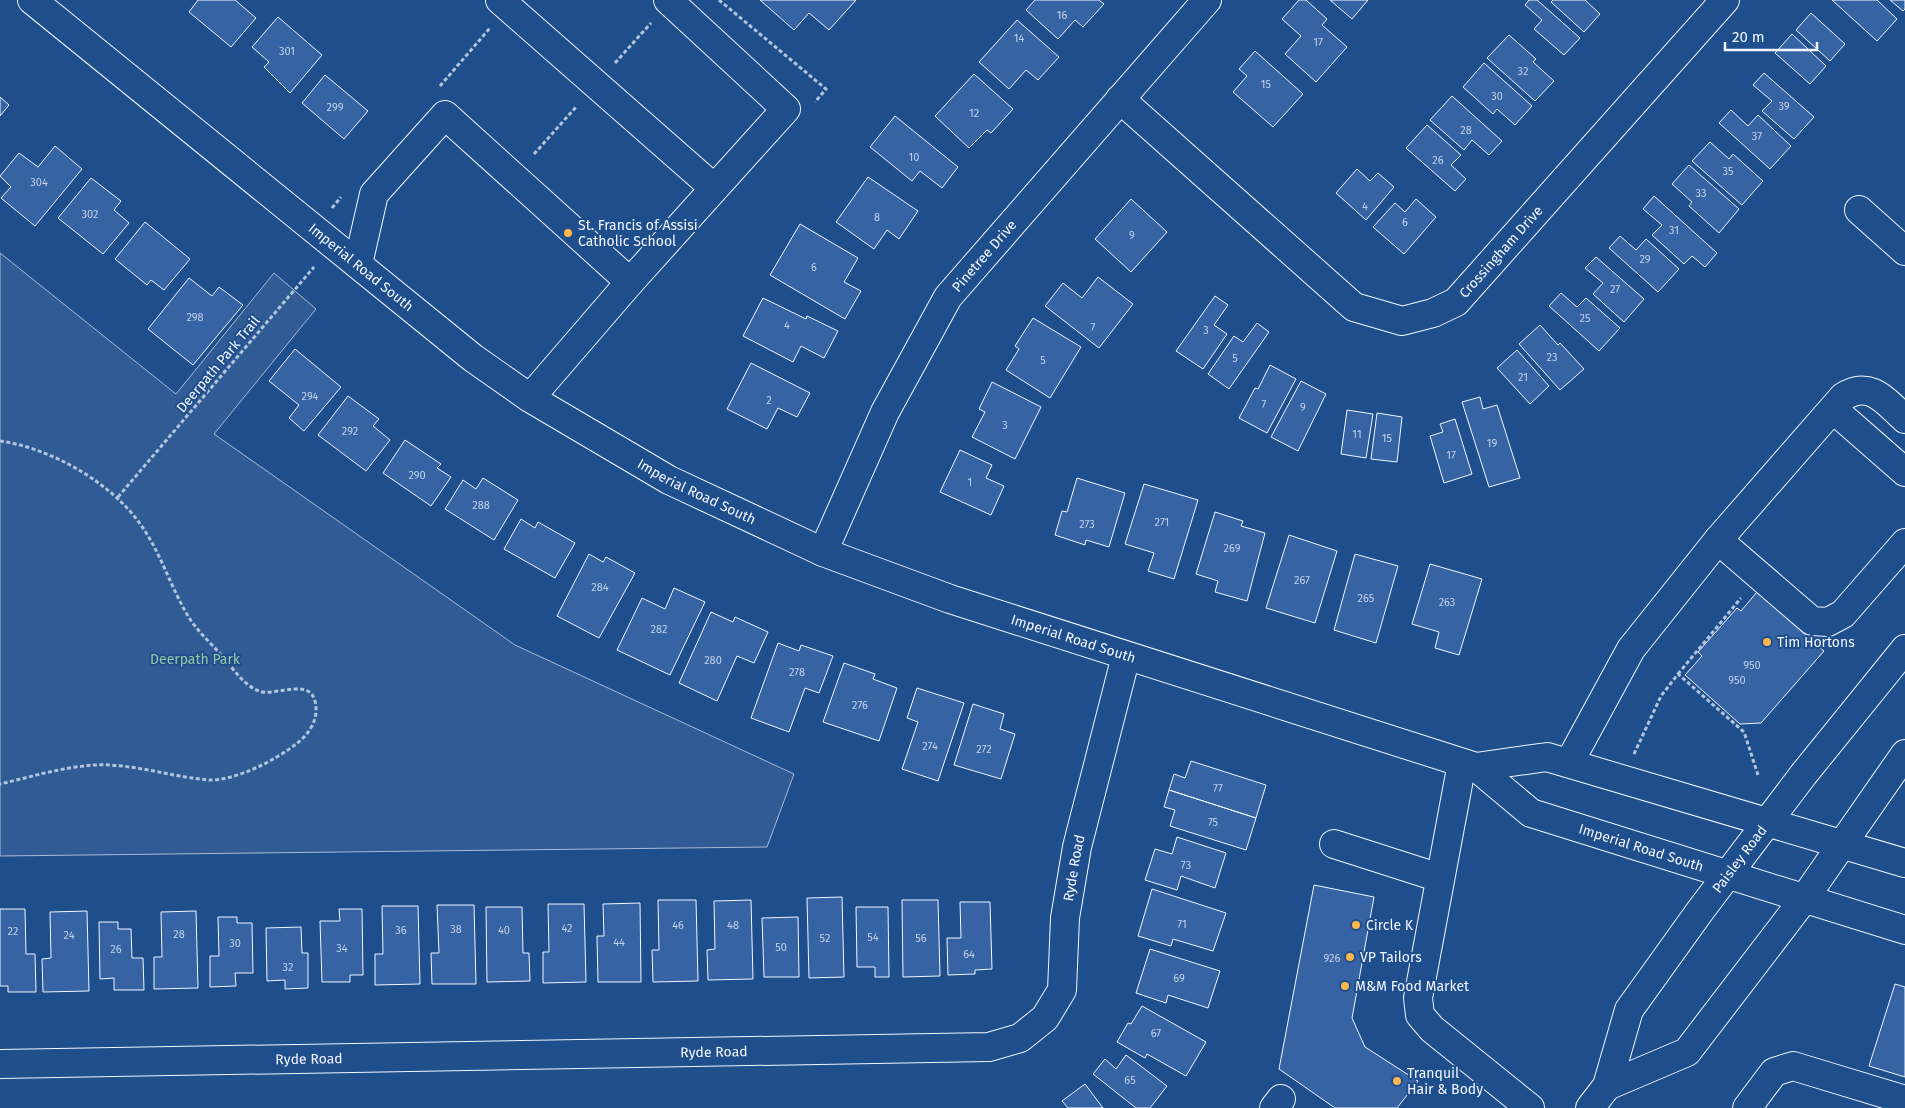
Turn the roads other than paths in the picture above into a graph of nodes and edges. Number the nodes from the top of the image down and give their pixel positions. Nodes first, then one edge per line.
1 (32, 0) edge
2 (500, 0) edge
3 (668, 0) edge
4 (1207, 0) edge
5 (1726, 0) edge
6 (1120, 99) junction
7 (714, 188) junction
8 (1858, 210) dead end
9 (1901, 240) edge
10 (358, 264) junction
11 (630, 282) junction
12 (530, 398) junction
13 (1833, 409) junction
14 (1905, 419) edge
15 (1905, 472) edge
16 (1718, 540) junction
17 (1905, 544) edge
18 (823, 552) junction
19 (1905, 650) edge
20 (1126, 656) junction
21 (1905, 754) edge
22 (1568, 763) junction
23 (1469, 765) junction
24 (1768, 822) junction
25 (1334, 844) dead end
26 (1841, 844) junction
27 (1905, 863) edge
28 (1729, 874) junction
29 (1440, 878) junction
30 (1804, 898) junction
31 (1905, 930) edge
32 (0, 1064) edge
33 (1606, 1086) junction
34 (1905, 1100) edge
35 (1530, 1108) edge
36 (1590, 1108) edge
37 (1747, 1108) edge

1 - 10 street, Imperial Road South
2 - 7 street
3 - 7 street
4 - 6 street, Pinetree Drive
5 - 6 street, Crossingham Drive
6 - 18 street, Pinetree Drive
7 - 11 street
8 - 9 street
10 - 11 street
10 - 12 street, Imperial Road South
11 - 12 street
12 - 18 street, Imperial Road South
13 - 14 street
13 - 15 street
13 - 16 street
16 - 17 street
16 - 22 street
18 - 20 street, Imperial Road South
19 - 24 street, Paisley Road
20 - 23 street, Imperial Road South
20 - 32 street, Ryde Road
21 - 26 street
22 - 23 street, Imperial Road South
22 - 24 street, Imperial Road South
23 - 28 street, Imperial Road South
23 - 29 street
24 - 26 street, Imperial Road South
24 - 28 street, Paisley Road
25 - 29 street
26 - 27 street, Imperial Road South
26 - 30 street
28 - 30 street, Imperial Road South
28 - 33 street, Paisley Road
29 - 35 street
30 - 31 street, Imperial Road South
30 - 33 street
33 - 36 street, Paisley Road
34 - 37 street

